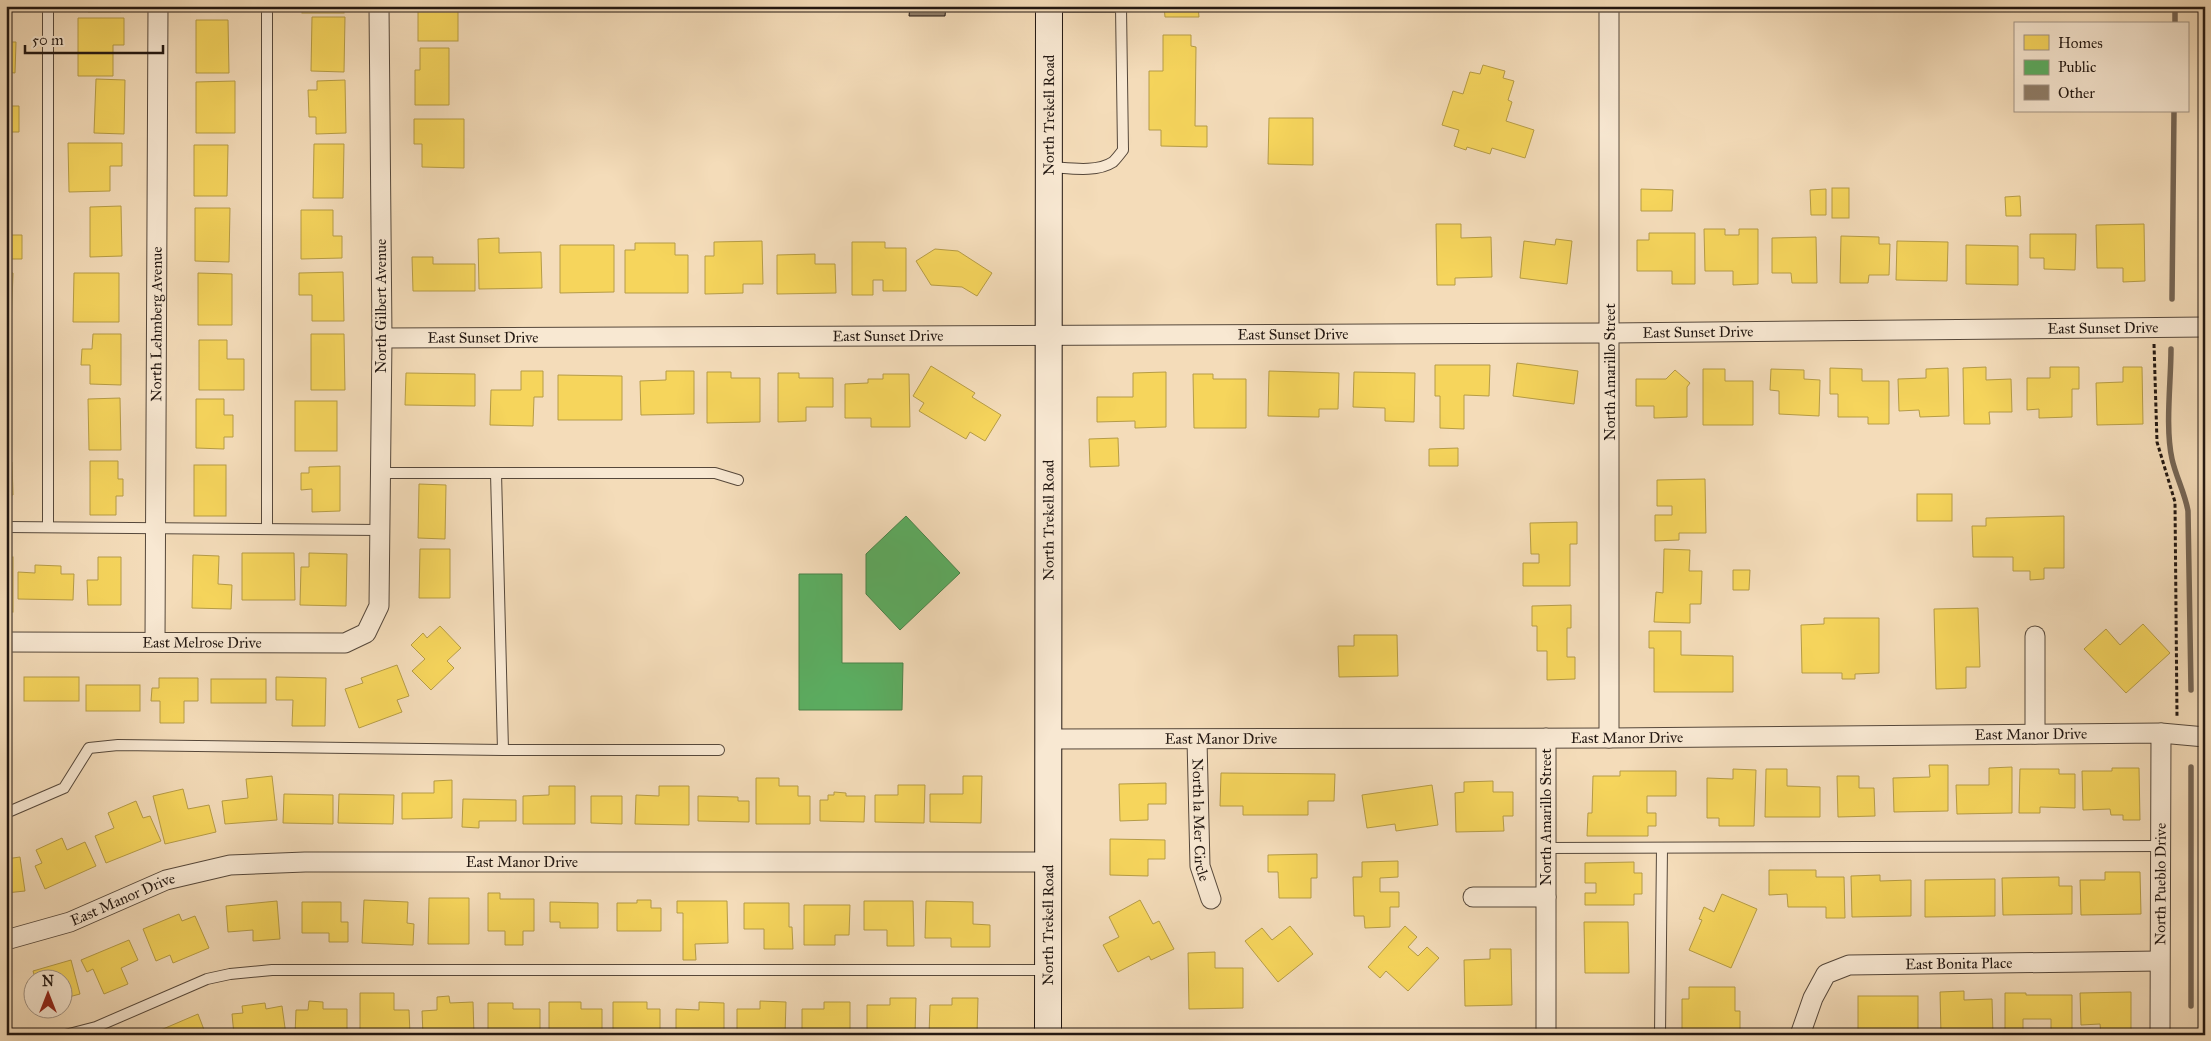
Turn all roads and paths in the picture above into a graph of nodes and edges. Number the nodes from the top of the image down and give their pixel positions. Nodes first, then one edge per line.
1 (48, 6) edge
2 (158, 6) edge
3 (267, 6) edge
4 (379, 6) edge
5 (1609, 6) edge
6 (1049, 7) edge
7 (1121, 7) edge
8 (1049, 167) junction
9 (2205, 327) edge
10 (2154, 328) junction
11 (1048, 334) junction
12 (1610, 334) junction
13 (382, 338) junction
14 (380, 473) junction
15 (496, 473) junction
16 (738, 480) dead end
17 (6, 527) edge
18 (48, 527) junction
19 (156, 527) junction
20 (267, 529) junction
21 (380, 530) junction
22 (379, 606) joint
23 (2035, 636) dead end
24 (6, 642) edge
25 (155, 642) junction
26 (2035, 734) junction
27 (2170, 734) junction
28 (2205, 737) edge
29 (1546, 738) junction
30 (1609, 738) junction
31 (1049, 739) junction
32 (1197, 740) junction
33 (503, 750) junction
34 (719, 750) dead end
35 (6, 813) edge
36 (2160, 846) junction
37 (1546, 848) junction
38 (1662, 848) junction
39 (1049, 862) junction
40 (1473, 897) dead end
41 (1546, 897) junction
42 (1211, 899) dead end
43 (6, 940) edge
44 (2159, 961) junction
45 (1048, 970) junction
46 (65, 1035) edge
47 (1048, 1035) edge
48 (1546, 1035) edge
49 (1660, 1035) edge
50 (1800, 1035) edge
51 (2160, 1035) edge

1 - 18 lane
2 - 19 street, North Lehmberg Avenue
3 - 20 lane
4 - 13 street, North Gilbert Avenue
5 - 12 street, North Amarillo Street
6 - 7 lane
6 - 8 main road, North Trekell Road
7 - 8 lane
8 - 11 main road, North Trekell Road
9 - 10 street, East Sunset Drive
10 - 12 street, East Sunset Drive
10 - 27 path
11 - 12 street, East Sunset Drive
11 - 13 street, East Sunset Drive
11 - 31 main road, North Trekell Road
12 - 30 street, North Amarillo Street
13 - 14 street, North Gilbert Avenue
14 - 15 lane
14 - 21 street, North Gilbert Avenue
15 - 16 lane
15 - 33 lane
17 - 18 lane
18 - 19 lane
19 - 20 lane
19 - 25 street, North Lehmberg Avenue
20 - 21 lane
21 - 22 street, North Gilbert Avenue
22 - 25 street, East Melrose Drive
23 - 26 street
24 - 25 street, East Melrose Drive
26 - 27 street, East Manor Drive
26 - 30 street, East Manor Drive
27 - 28 street, East Manor Drive
27 - 36 street, North Pueblo Drive
29 - 30 street, East Manor Drive
29 - 32 street, East Manor Drive
29 - 37 street, North Amarillo Street
31 - 32 street, East Manor Drive
31 - 39 main road, North Trekell Road
32 - 42 street, North la Mer Circle
33 - 34 lane
33 - 35 lane
36 - 38 lane
36 - 44 street, North Pueblo Drive
37 - 38 lane
37 - 41 street, North Amarillo Street
38 - 49 lane
39 - 43 street, East Manor Drive
39 - 45 main road, North Trekell Road
40 - 41 street, North Amarillo Street
41 - 48 street, North Amarillo Street
44 - 50 street, East Bonita Place
44 - 51 street, North Pueblo Drive
45 - 46 lane
45 - 47 main road, North Trekell Road

